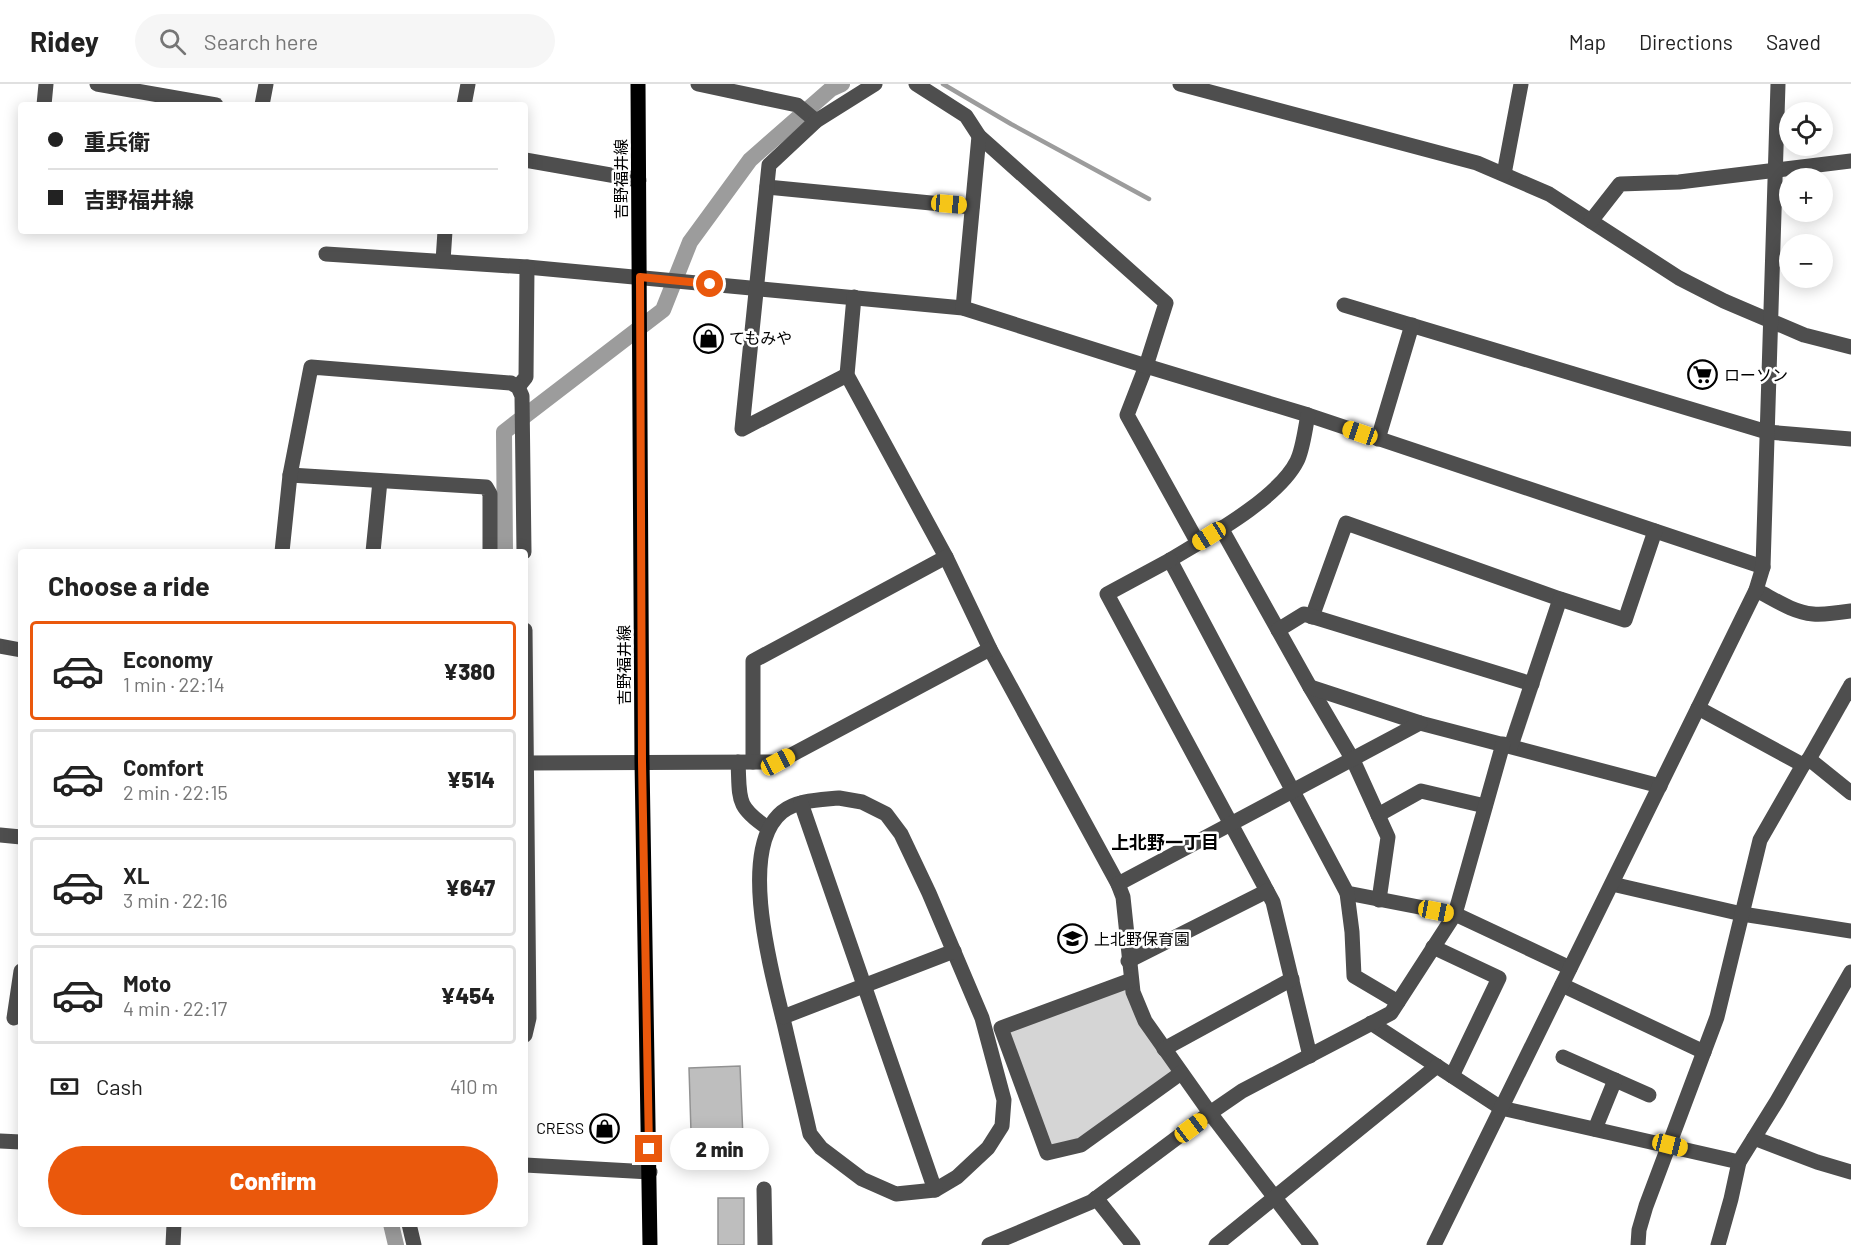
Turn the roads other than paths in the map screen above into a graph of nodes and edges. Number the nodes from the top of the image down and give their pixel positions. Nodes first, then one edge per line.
1 (46, 84) edge
2 (97, 84) edge
3 (266, 84) edge
4 (468, 84) edge
5 (638, 84) edge
6 (698, 84) edge
7 (875, 84) edge
8 (916, 84) edge
9 (1180, 84) edge
10 (1521, 84) edge
11 (1778, 84) edge
12 (44, 102) edge
13 (199, 102) edge
14 (263, 102) edge
15 (465, 102) edge
16 (816, 121) junction
17 (979, 136) junction
18 (528, 161) edge
19 (1851, 161) edge
20 (1776, 170) junction
21 (1504, 174) junction
22 (639, 180) junction
23 (767, 187) junction
24 (972, 207) junction
25 (1591, 221) junction
26 (445, 234) edge
27 (326, 254) dead end
28 (443, 261) junction
29 (527, 267) junction
30 (640, 277) junction
31 (757, 288) junction
32 (854, 297) junction
33 (1344, 305) dead end
34 (963, 308) junction
35 (1770, 321) junction
36 (1412, 325) junction
37 (1851, 347) edge
38 (1146, 366) junction
39 (847, 375) junction
40 (518, 387) junction
41 (1308, 415) junction
42 (1767, 432) junction
43 (1378, 438) junction
44 (1851, 439) edge
45 (291, 475) junction
46 (380, 481) junction
47 (1221, 528) junction
48 (1655, 531) junction
49 (1198, 543) junction
50 (282, 549) edge
51 (373, 549) edge
52 (490, 549) edge
53 (524, 549) edge
54 (946, 557) junction
55 (1170, 560) junction
56 (1763, 567) junction
57 (1756, 590) junction
58 (1560, 599) junction
59 (1851, 611) edge
60 (1312, 617) junction
61 (1278, 630) junction
62 (0, 646) edge
63 (18, 649) edge
64 (990, 649) junction
65 (1532, 684) junction
66 (1851, 685) edge
67 (1310, 687) junction
68 (1698, 708) junction
69 (1420, 723) junction
70 (1507, 745) junction
71 (1353, 760) junction
72 (642, 762) junction
73 (745, 762) junction
74 (1806, 762) junction
75 (528, 763) edge
76 (1660, 786) junction
77 (1292, 792) junction
78 (1851, 794) edge
79 (801, 802) junction
80 (1485, 806) junction
81 (1378, 815) junction
82 (1231, 824) junction
83 (768, 828) junction
84 (0, 834) edge
85 (18, 837) edge
86 (1118, 884) junction
87 (1612, 884) junction
88 (1267, 891) junction
89 (1347, 893) junction
90 (1379, 900) junction
91 (1455, 914) junction
92 (1742, 914) junction
93 (1851, 931) edge
94 (528, 933) edge
95 (1433, 947) junction
96 (954, 951) junction
97 (1128, 961) junction
98 (1570, 968) junction
99 (1851, 972) edge
100 (1292, 979) junction
101 (1131, 980) junction
102 (864, 985) junction
103 (1562, 985) junction
104 (18, 987) edge
105 (1398, 1002) junction
106 (783, 1017) junction
107 (12, 1018) edge
108 (528, 1022) edge
109 (1371, 1023) junction
110 (1164, 1048) junction
111 (1704, 1052) junction
112 (1310, 1056) junction
113 (1563, 1057) dead end
114 (1437, 1066) junction
115 (1181, 1073) junction
116 (1452, 1076) junction
117 (1615, 1080) junction
118 (1648, 1095) dead end
119 (1501, 1108) junction
120 (1210, 1113) junction
121 (1595, 1129) junction
122 (1754, 1138) junction
123 (0, 1141) edge
124 (18, 1142) edge
125 (1670, 1145) junction
126 (1739, 1162) junction
127 (528, 1165) edge
128 (650, 1172) junction
129 (1851, 1172) edge
130 (764, 1189) dead end
131 (935, 1190) junction
132 (1096, 1198) junction
133 (1275, 1199) junction
134 (174, 1227) edge
135 (410, 1227) edge
136 (173, 1245) edge
137 (414, 1245) edge
138 (650, 1245) edge
139 (765, 1245) edge
140 (988, 1245) edge
141 (1133, 1245) edge
142 (1216, 1245) edge
143 (1311, 1245) edge
144 (1434, 1245) edge
145 (1638, 1245) edge
146 (1718, 1245) edge

1 - 12 street
2 - 13 street
3 - 14 street
4 - 15 street
5 - 22 main road, 吉野福井線
6 - 16 street
7 - 16 street
8 - 17 street
9 - 21 street
10 - 21 street
11 - 20 street
16 - 23 street
17 - 24 street
17 - 38 street
18 - 22 street
19 - 20 street
20 - 25 street
20 - 35 street
21 - 25 street
22 - 30 main road, 吉野福井線
23 - 24 street
23 - 31 street
24 - 34 street
25 - 35 street
26 - 28 street
27 - 28 street
28 - 29 street
29 - 30 street
29 - 40 street
30 - 31 street
30 - 72 main road, 吉野福井線
31 - 32 street
31 - 39 street
32 - 34 street
32 - 39 street
33 - 36 street
34 - 38 street
35 - 37 street
35 - 42 street
36 - 42 street
36 - 43 street
38 - 41 street
38 - 49 street
39 - 54 street
40 - 45 street
40 - 53 street
41 - 43 street
41 - 47 street
42 - 44 street
42 - 56 street
43 - 48 street
45 - 46 street
45 - 50 street
46 - 51 street
46 - 52 street
47 - 49 street
47 - 61 street
48 - 56 street
48 - 58 street
49 - 55 street
54 - 64 street
54 - 73 street
55 - 77 street
55 - 82 street
56 - 57 street
57 - 59 street
57 - 68 street
58 - 60 street
58 - 65 street
60 - 61 street
60 - 65 street
61 - 67 street
62 - 63 street
64 - 73 street
64 - 86 street
65 - 70 street
66 - 74 street
67 - 69 street
67 - 71 street
68 - 74 street
68 - 76 street
69 - 70 street
69 - 71 street
70 - 76 street
70 - 80 street
71 - 77 street
71 - 81 street
72 - 73 street
72 - 75 street
72 - 128 main road, 吉野福井線
73 - 83 street
74 - 78 street
74 - 92 street
76 - 87 street
77 - 82 street
77 - 89 street
79 - 83 street
79 - 96 street
79 - 102 street
80 - 81 street
80 - 91 street
81 - 90 street
82 - 86 street
82 - 88 street
83 - 106 street
84 - 85 street
86 - 97 street
87 - 92 street
87 - 98 street
88 - 97 street
88 - 100 street
89 - 90 street
89 - 105 street
90 - 91 street
91 - 95 street
91 - 98 street
92 - 93 street
92 - 111 street
94 - 108 street
95 - 105 street
95 - 116 street
96 - 102 street
96 - 131 street
97 - 101 street
98 - 103 street
99 - 122 street
100 - 110 street
100 - 112 street
101 - 110 street
101 - 115 street
102 - 106 street
102 - 131 street
103 - 111 street
103 - 119 street
104 - 107 street
105 - 109 street
106 - 131 street
109 - 112 street
109 - 114 street
110 - 115 street
111 - 125 street
112 - 120 street
113 - 117 street
114 - 116 street
114 - 133 street
115 - 120 street
116 - 119 street
117 - 118 street
117 - 121 street
119 - 121 street
119 - 144 street
120 - 132 street
120 - 133 street
121 - 125 street
122 - 126 street
122 - 129 street
123 - 124 street
125 - 126 street
125 - 145 street
126 - 146 street
127 - 128 street
128 - 138 main road, 吉野福井線
130 - 139 street
132 - 140 street
132 - 141 street
133 - 142 street
133 - 143 street
134 - 136 street
135 - 137 street

